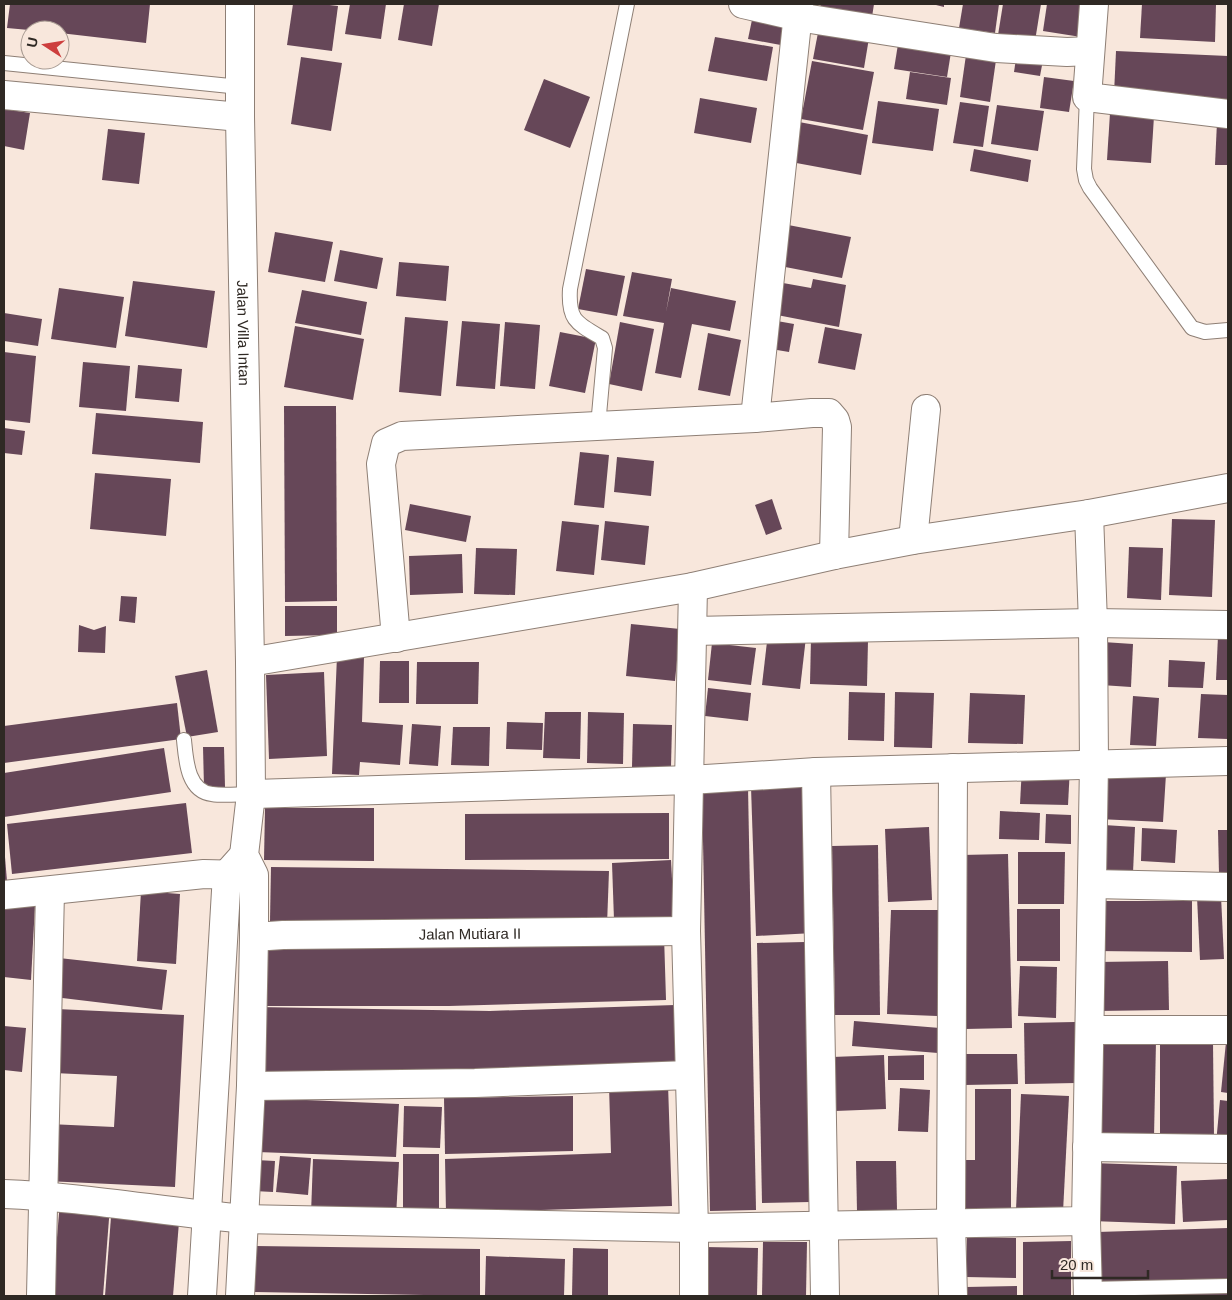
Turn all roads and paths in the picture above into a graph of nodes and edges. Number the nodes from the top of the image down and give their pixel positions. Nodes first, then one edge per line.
1 (240, 4) edge
2 (627, 4) edge
3 (743, 4) edge
4 (1094, 4) edge
5 (798, 10) edge
6 (1090, 51) junction
7 (4, 63) edge
8 (240, 87) junction
9 (4, 95) edge
10 (1088, 97) junction
11 (1228, 114) edge
12 (240, 117) junction
13 (1228, 330) edge
14 (926, 409) dead end
15 (755, 418) junction
16 (598, 426) junction
17 (1228, 488) edge
18 (1089, 514) junction
19 (913, 540) junction
20 (834, 555) junction
21 (694, 587) junction
22 (1093, 623) junction
23 (1228, 625) edge
24 (693, 631) junction
25 (396, 638) junction
26 (250, 662) junction
27 (184, 740) dead end
28 (1228, 761) edge
29 (1094, 764) junction
30 (953, 768) junction
31 (816, 772) junction
32 (690, 780) junction
33 (251, 794) junction
34 (241, 868) junction
35 (1093, 884) junction
36 (1228, 887) edge
37 (50, 891) junction
38 (4, 895) edge
39 (686, 931) junction
40 (254, 937) junction
41 (1090, 1030) junction
42 (1228, 1030) edge
43 (689, 1075) junction
44 (251, 1086) junction
45 (1087, 1147) junction
46 (1228, 1150) edge
47 (4, 1194) edge
48 (43, 1195) junction
49 (207, 1216) junction
50 (245, 1219) junction
51 (1086, 1221) junction
52 (951, 1223) junction
53 (824, 1225) junction
54 (694, 1228) junction
55 (1228, 1286) edge
56 (1088, 1292) edge
57 (41, 1296) edge
58 (202, 1296) edge
59 (240, 1296) edge
60 (694, 1296) edge
61 (826, 1296) edge
62 (953, 1296) edge

1 - 8 street, Jalan Villa Intan
2 - 16 lane
3 - 5 street
4 - 6 street
5 - 6 street
5 - 15 street
6 - 10 street
7 - 8 lane
8 - 12 street, Jalan Villa Intan
9 - 12 street
10 - 11 street
10 - 13 lane
12 - 26 street, Jalan Villa Intan
14 - 19 street
15 - 16 street
15 - 20 street
16 - 25 street
17 - 18 street
18 - 19 street
18 - 22 street
19 - 20 street
20 - 21 street
21 - 24 street
21 - 25 street
22 - 23 street
22 - 24 street
22 - 29 street
24 - 32 street
25 - 26 street
26 - 33 street, Jalan Villa Intan
27 - 33 lane
28 - 29 street
29 - 30 street
29 - 35 street
30 - 31 street
30 - 52 street
31 - 32 street
31 - 53 street
32 - 33 street
32 - 39 street
33 - 34 street, Jalan Villa Intan
34 - 37 street
34 - 40 street
34 - 49 street
35 - 36 street
35 - 41 street
37 - 38 street
37 - 48 street
39 - 40 street, Jalan Mutiara II
39 - 43 street
40 - 44 street
41 - 42 street
41 - 45 street
43 - 44 street
43 - 54 street
44 - 50 street
45 - 46 street
45 - 51 street
47 - 48 street
48 - 49 street
48 - 57 street
49 - 50 street
49 - 58 street
50 - 54 street
50 - 59 street
51 - 52 street
51 - 56 street
52 - 53 street
52 - 62 street
53 - 54 street
53 - 61 street
54 - 60 street
55 - 56 lane

